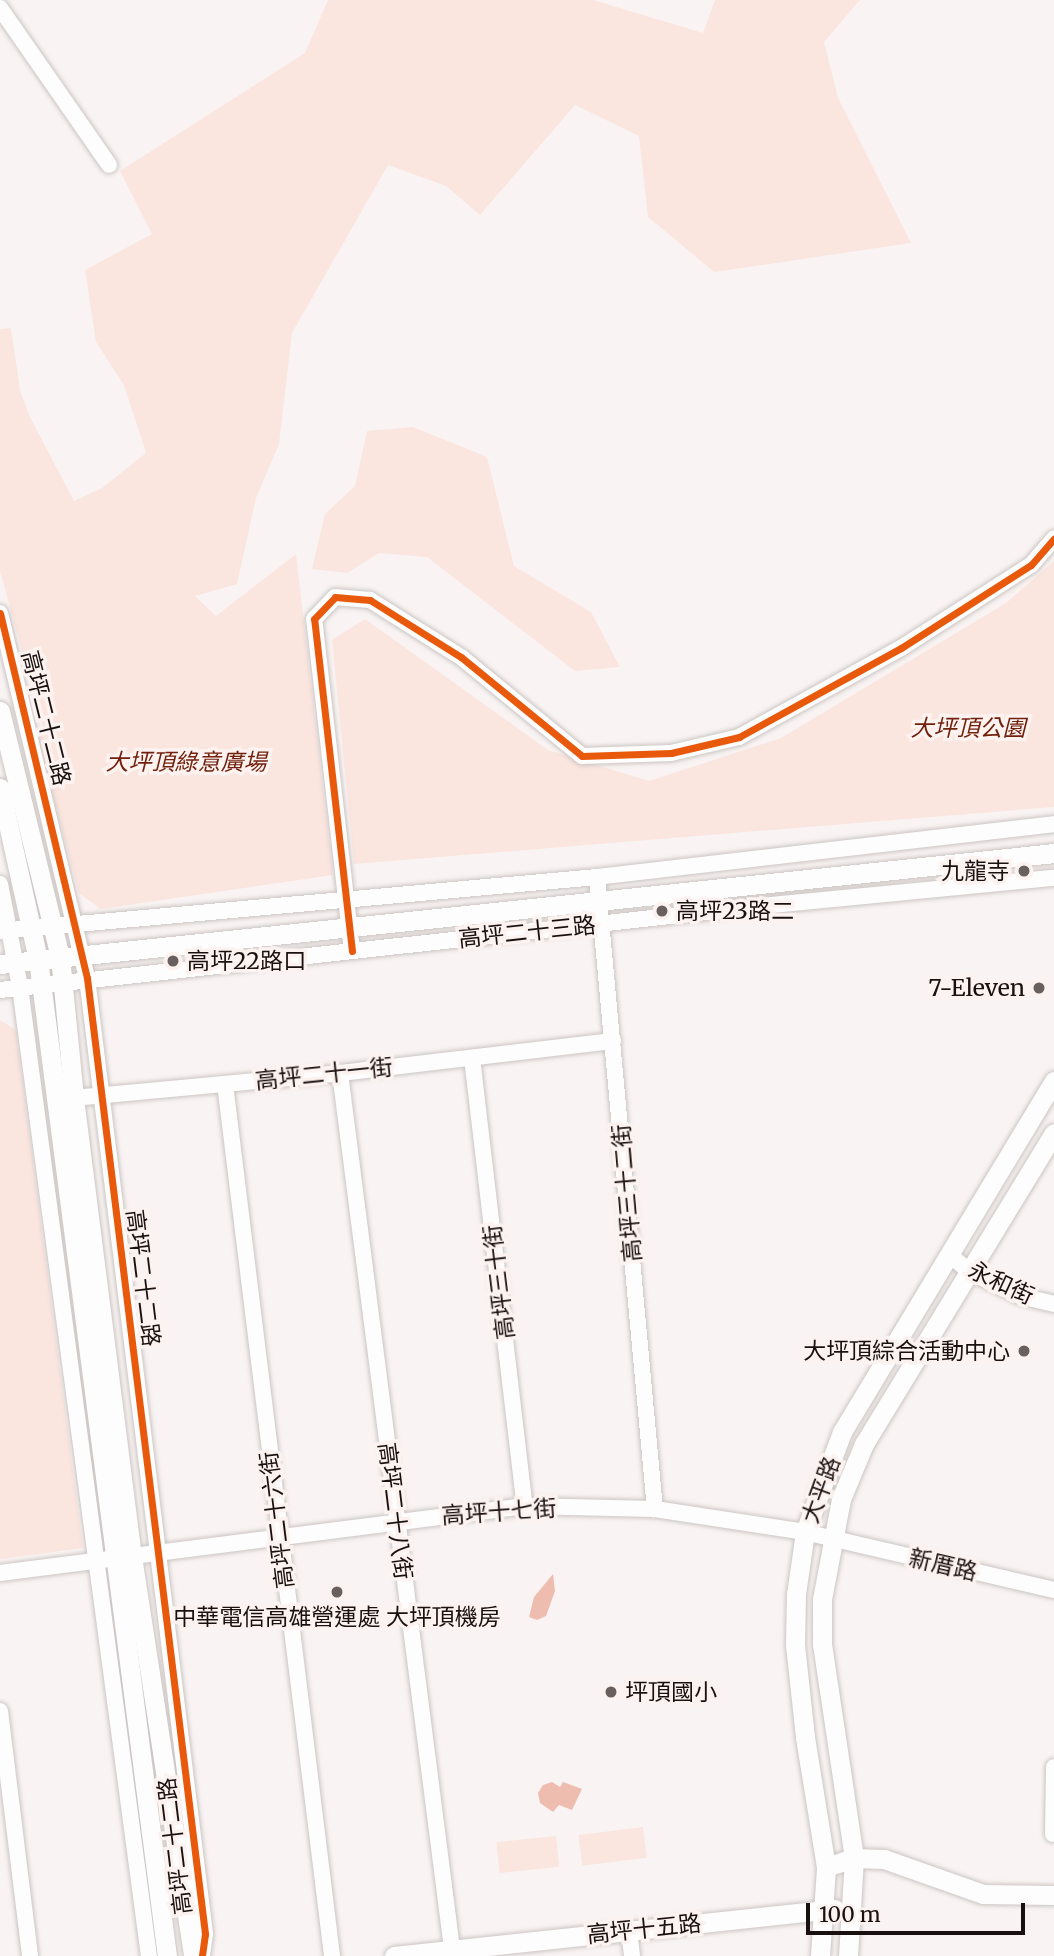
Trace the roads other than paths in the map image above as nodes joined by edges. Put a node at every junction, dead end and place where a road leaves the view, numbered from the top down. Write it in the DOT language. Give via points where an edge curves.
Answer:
graph roads {
  1 [pos="0,8"];
  2 [pos="109,165"];
  3 [pos="1054,539"];
  4 [pos="0,613"];
  5 [pos="0,711"];
  6 [pos="0,788"];
  7 [pos="1054,824"];
  8 [pos="1054,853"];
  9 [pos="597,877"];
  10 [pos="1052,879"];
  11 [pos="0,884"];
  12 [pos="347,898"];
  13 [pos="600,902"];
  14 [pos="601,923"];
  15 [pos="76,924"];
  16 [pos="54,925"];
  17 [pos="34,927"];
  18 [pos="349,928"];
  19 [pos="6,931"];
  20 [pos="352,951"];
  21 [pos="82,954"];
  22 [pos="60,957"];
  23 [pos="38,959"];
  24 [pos="8,963"];
  25 [pos="87,978"];
  26 [pos="64,981"];
  27 [pos="41,984"];
  28 [pos="20,987"];
  29 [pos="0,990"];
  30 [pos="613,1041"];
  31 [pos="472,1058"];
  32 [pos="340,1073"];
  33 [pos="1054,1081"];
  34 [pos="225,1084"];
  35 [pos="100,1095"];
  36 [pos="55,1100"];
  37 [pos="1054,1133"];
  38 [pos="951,1256"];
  39 [pos="970,1272"];
  40 [pos="1054,1304"];
  41 [pos="525,1506"];
  42 [pos="655,1509"];
  43 [pos="396,1521"];
  44 [pos="805,1532"];
  45 [pos="279,1536"];
  46 [pos="831,1539"];
  47 [pos="159,1552"];
  48 [pos="114,1558"];
  49 [pos="0,1573"];
  50 [pos="1054,1590"];
  51 [pos="0,1711"];
  52 [pos="1054,1767"];
  53 [pos="1053,1834"];
  54 [pos="854,1858"];
  55 [pos="826,1867"];
  56 [pos="1054,1895"];
  57 [pos="852,1907"];
  58 [pos="823,1912"];
  59 [pos="629,1931"];
  60 [pos="453,1952"];
  61 [pos="30,1956"];
  62 [pos="149,1956"];
  63 [pos="167,1956"];
  64 [pos="193,1956"];
  65 [pos="202,1956"];
  66 [pos="332,1956"];
  67 [pos="394,1956"];
  68 [pos="632,1956"];
  69 [pos="820,1956"];
  70 [pos="849,1956"];
  1 -- 2 [label="street"];
  3 -- 12 [label="street" via="1031,565 901,648 739,737 671,753 582,757 461,657 370,600 335,597 314,619"];
  4 -- 15 [label="street, 高坪二十二路"];
  5 -- 16 [label="street, 高坪二十二路"];
  6 -- 17 [label="street, 高坪二十二路"];
  7 -- 9 [label="street, 高坪二十三路"];
  8 -- 13 [label="street, 高坪二十三路"];
  9 -- 12 [label="street, 高坪二十三路"];
  9 -- 13 [label="street, 高坪三十二街"];
  10 -- 14 [label="street, 高坪二十三路"];
  11 -- 19 [label="street, 高坪二十二路"];
  12 -- 15 [label="street, 高坪二十三路"];
  12 -- 18 [label="street"];
  13 -- 14 [label="street, 高坪三十二街"];
  13 -- 18 [label="street, 高坪二十三路"];
  14 -- 20 [label="street, 高坪二十三路"];
  14 -- 30 [label="street, 高坪三十二街"];
  15 -- 16 [label="street, 高坪二十三路"];
  15 -- 21 [label="street, 高坪二十二路"];
  16 -- 17 [label="street, 高坪二十三路"];
  16 -- 22 [label="street, 高坪二十二路"];
  17 -- 19 [label="street, 高坪二十三路"];
  17 -- 23 [label="street, 高坪二十二路"];
  18 -- 20 [label="street"];
  18 -- 21 [label="street, 高坪二十三路"];
  19 -- 24 [label="street, 高坪二十二路"];
  20 -- 25 [label="street, 高坪二十三路"];
  21 -- 22 [label="street, 高坪二十三路"];
  21 -- 25 [label="street, 高坪二十二路"];
  22 -- 23 [label="street, 高坪二十三路"];
  22 -- 26 [label="street, 高坪二十二路"];
  23 -- 24 [label="street, 高坪二十三路"];
  23 -- 27 [label="street, 高坪二十二路"];
  24 -- 28 [label="street, 高坪二十二路"];
  25 -- 26 [label="street, 高坪二十三路"];
  25 -- 35 [label="street, 高坪二十二路"];
  26 -- 27 [label="street, 高坪二十三路"];
  26 -- 36 [label="street, 高坪二十二路"];
  27 -- 28 [label="street, 高坪二十三路"];
  27 -- 36 [label="street, 高坪二十二路"];
  28 -- 29 [label="street, 高坪二十三路"];
  28 -- 36 [label="street, 高坪二十二路"];
  30 -- 31 [label="street, 高坪二十一街"];
  30 -- 42 [label="street, 高坪三十二街"];
  31 -- 32 [label="street, 高坪二十一街"];
  31 -- 41 [label="street, 高坪三十街"];
  32 -- 34 [label="street, 高坪二十一街"];
  32 -- 43 [label="street, 高坪二十八街"];
  33 -- 38 [label="street, 大平路"];
  34 -- 35 [label="street, 高坪二十一街"];
  34 -- 45 [label="street, 高坪二十六街"];
  35 -- 36 [label="street, 高坪二十一街"];
  35 -- 47 [label="street, 高坪二十二路"];
  36 -- 48 [label="street, 高坪二十二路"];
  36 -- 48 [label="street, 高坪二十二路"];
  37 -- 39 [label="street, 大平路"];
  38 -- 39 [label="street, 永和街"];
  38 -- 44 [label="street, 大平路" via="842,1432"];
  39 -- 40 [label="street, 永和街" via="1020,1296"];
  39 -- 46 [label="street, 大平路" via="864,1444 841,1499"];
  41 -- 42 [label="street, 高坪十七街"];
  41 -- 43 [label="street, 高坪十七街"];
  42 -- 44 [label="street, 高坪十七街"];
  43 -- 45 [label="street, 高坪十七街"];
  43 -- 60 [label="street, 高坪二十八街"];
  44 -- 46 [label="street, 高坪十七街"];
  44 -- 55 [label="street, 大平路" via="795,1645"];
  45 -- 47 [label="street, 高坪十七街"];
  45 -- 66 [label="street, 高坪二十六街"];
  46 -- 50 [label="street, 新厝路"];
  46 -- 54 [label="street, 大平路" via="822,1599 822,1645"];
  47 -- 48 [label="street, 高坪十七街"];
  47 -- 65 [label="street, 高坪二十二路" via="205,1934"];
  48 -- 49 [label="street, 高坪十七街"];
  48 -- 62 [label="street, 高坪二十二路"];
  48 -- 63 [label="street, 高坪二十二路"];
  48 -- 64 [label="street, 高坪二十二路"];
  51 -- 61 [label="street"];
  52 -- 53 [label="street"];
  54 -- 55 [label="street"];
  54 -- 56 [label="street" via="884,1859 983,1895"];
  54 -- 57 [label="street, 大平路"];
  55 -- 58 [label="street, 大平路"];
  57 -- 58 [label="street, 高坪十五路"];
  57 -- 70 [label="street, 大平路"];
  58 -- 59 [label="street, 高坪十五路"];
  58 -- 69 [label="street, 大平路"];
  59 -- 60 [label="street, 高坪十五路"];
  59 -- 68 [label="street"];
  60 -- 67 [label="street, 高坪十五路"];
}
